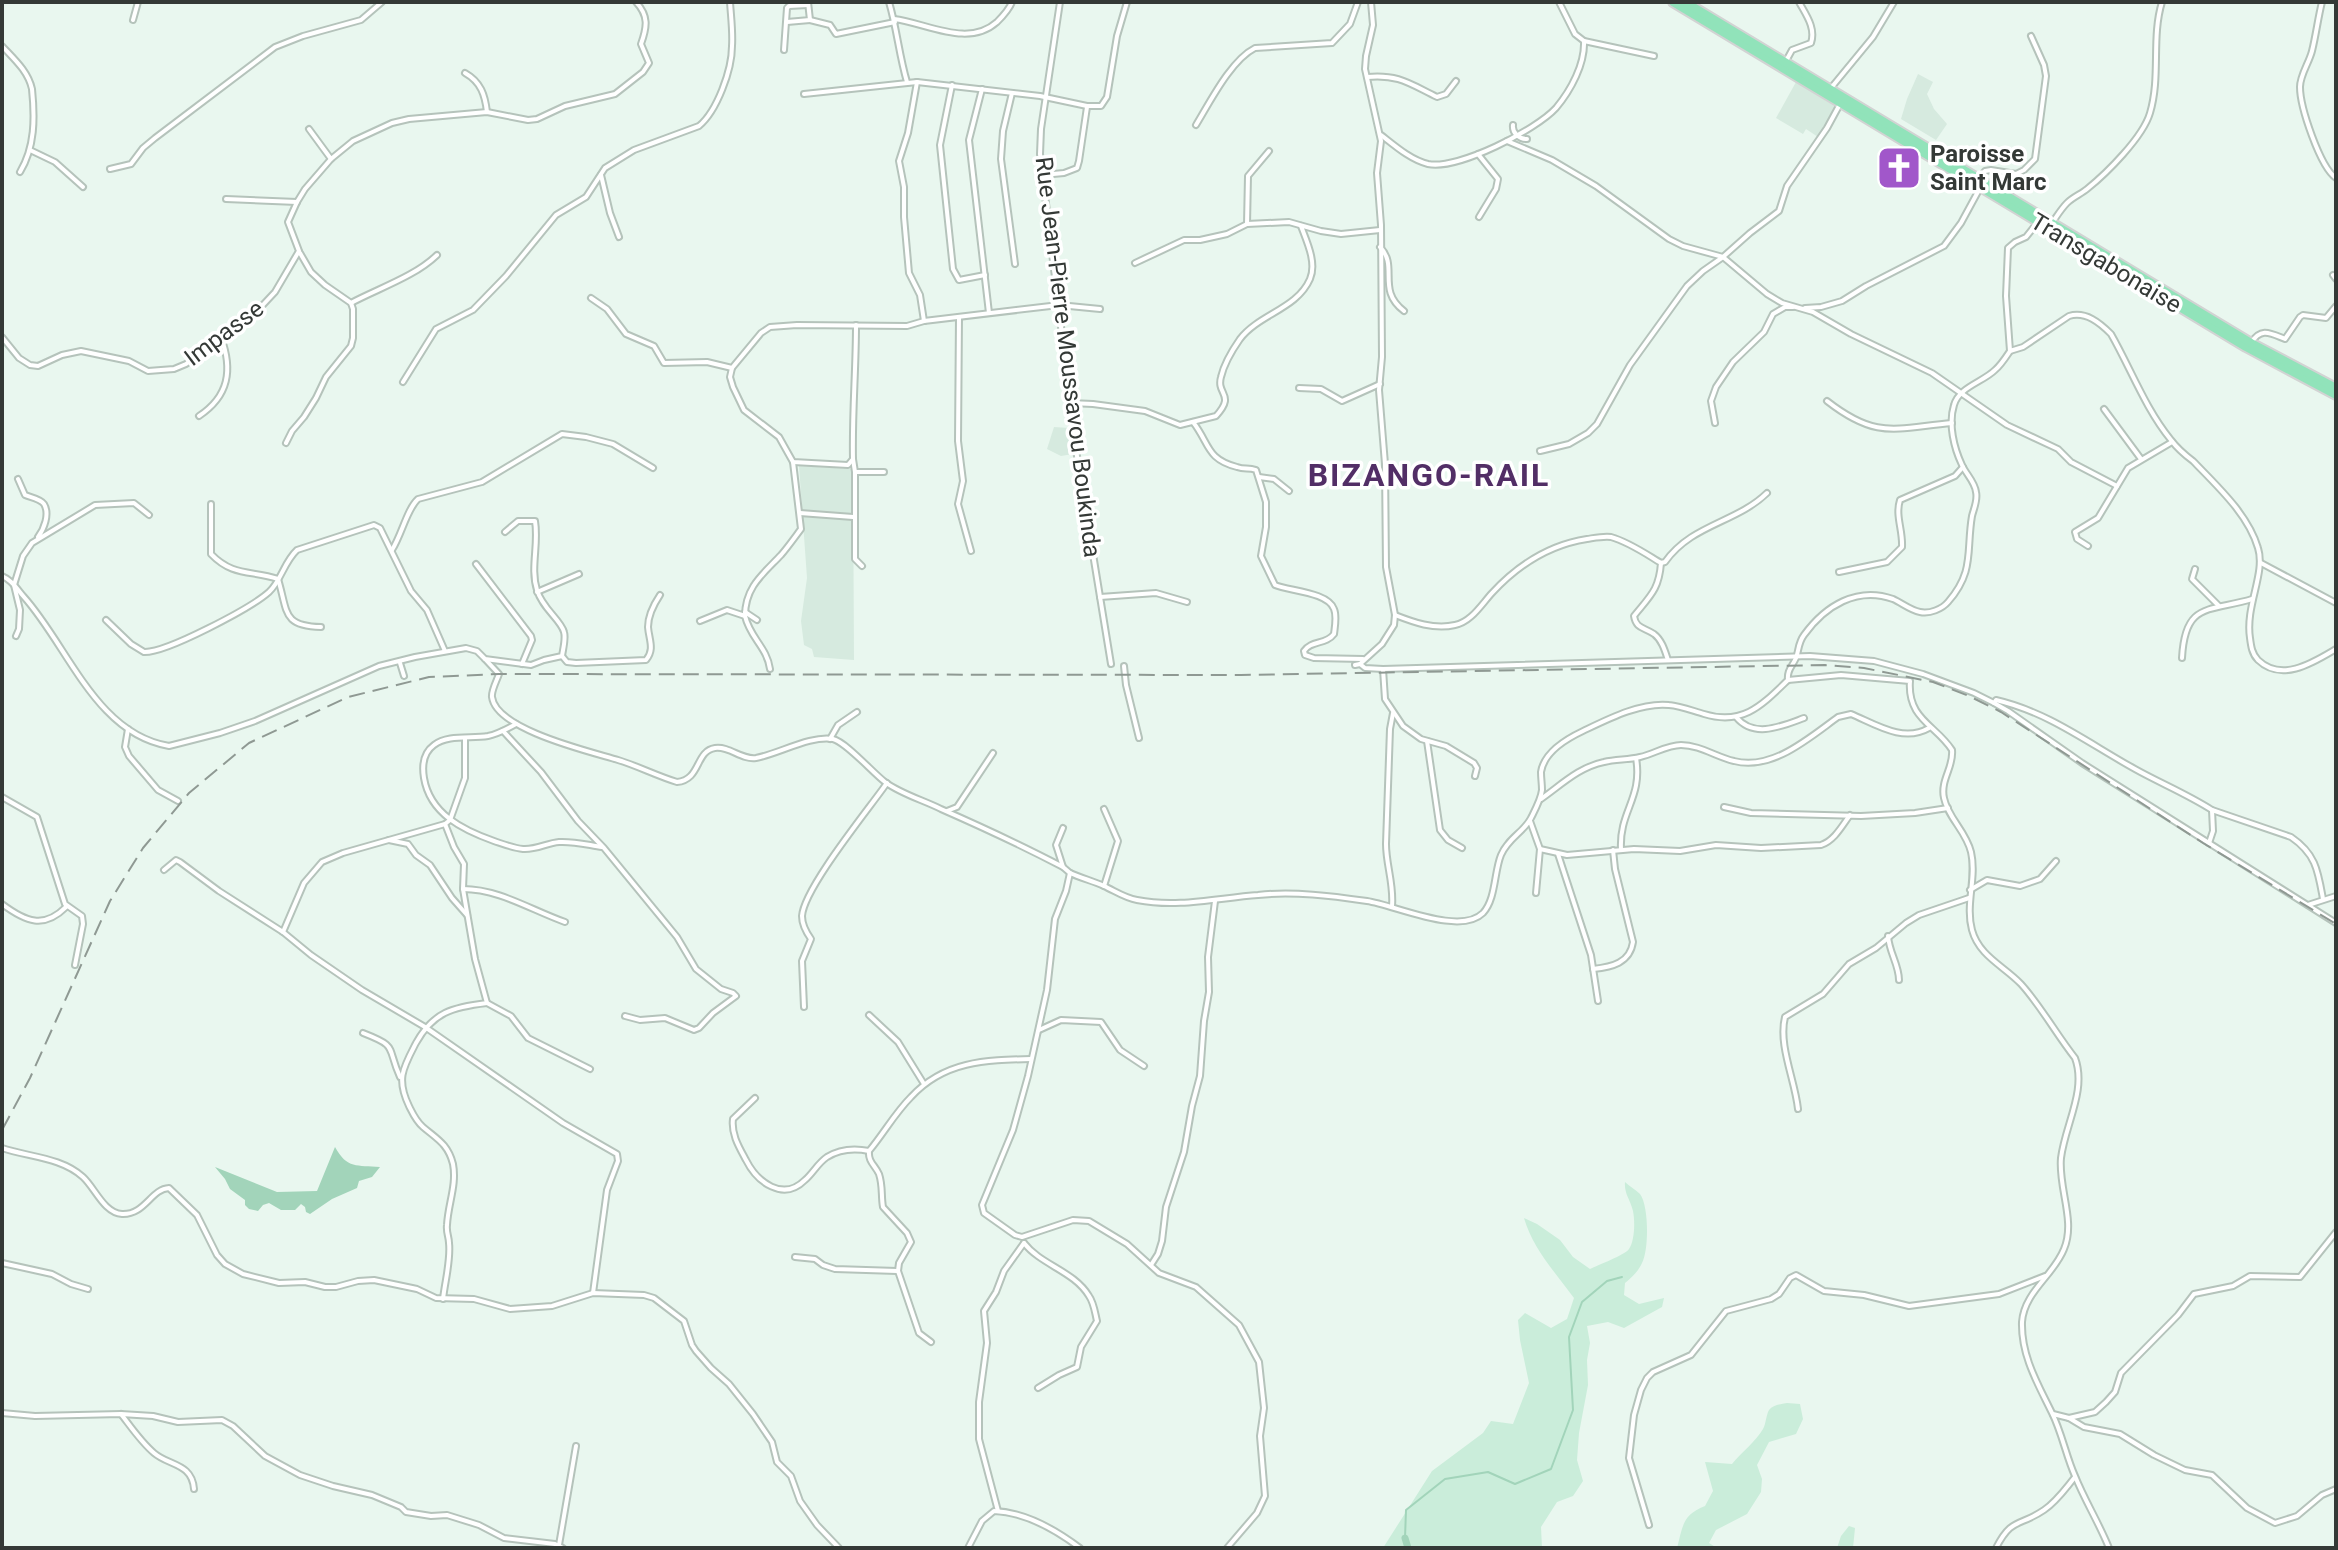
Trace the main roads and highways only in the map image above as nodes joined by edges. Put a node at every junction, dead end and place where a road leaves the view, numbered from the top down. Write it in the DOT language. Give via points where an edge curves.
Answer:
graph roads {
  1 [pos="1673,2"];
  2 [pos="1685,2"];
  3 [pos="1980,183"];
  4 [pos="2336,388"];
  5 [pos="2336,395"];
  1 -- 3 [label="highway, Transgabonaise"];
  2 -- 3 [label="highway, Transgabonaise"];
  3 -- 4 [label="highway, Transgabonaise"];
  3 -- 5 [label="highway, Transgabonaise" via="2259,355"];
}
